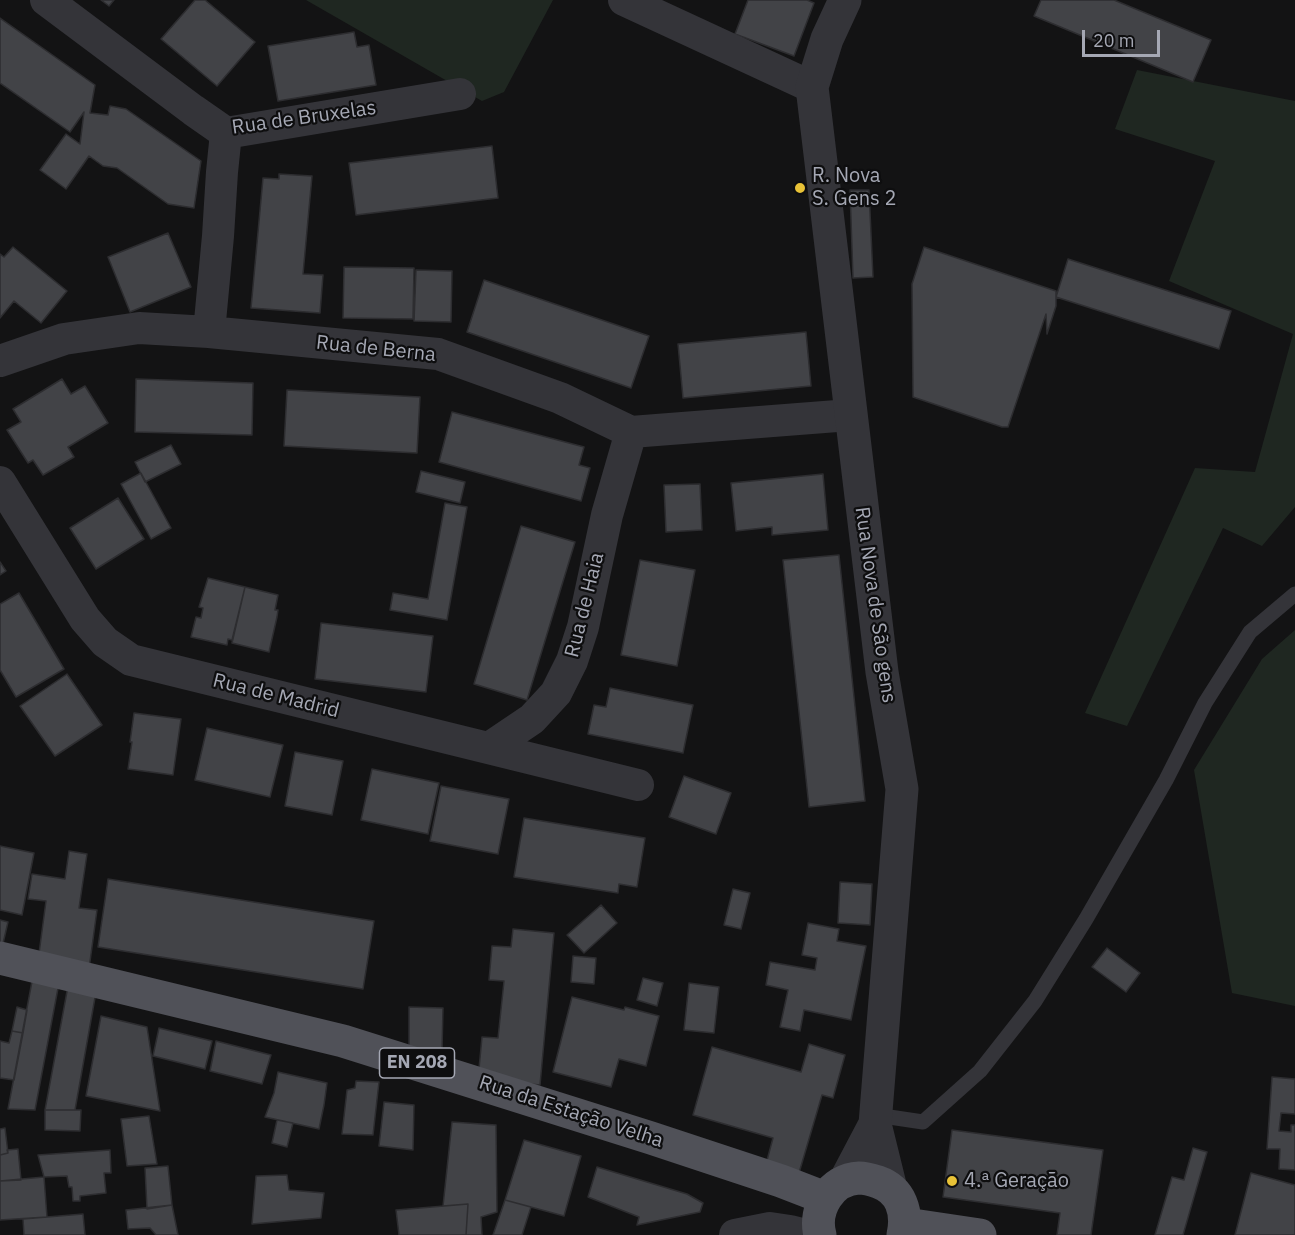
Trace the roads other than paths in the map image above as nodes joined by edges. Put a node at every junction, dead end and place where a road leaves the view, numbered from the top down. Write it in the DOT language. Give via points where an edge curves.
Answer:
graph roads {
  1 [pos="46,0"];
  2 [pos="624,0"];
  3 [pos="845,0"];
  4 [pos="812,87"];
  5 [pos="460,94"];
  6 [pos="226,133"];
  7 [pos="209,332"];
  8 [pos="0,361"];
  9 [pos="850,415"];
  10 [pos="631,432"];
  11 [pos="0,482"];
  12 [pos="1295,594"];
  13 [pos="489,748"];
  14 [pos="638,785"];
  15 [pos="0,958"];
  16 [pos="876,1119"];
  17 [pos="891,1189"];
  18 [pos="835,1190"];
  19 [pos="904,1229"];
  20 [pos="735,1235"];
  21 [pos="806,1235"];
  22 [pos="820,1235"];
  23 [pos="980,1235"];
  1 -- 6 [label="street, Rua de Bruxelas"];
  2 -- 4 [label="street"];
  3 -- 4 [label="street"];
  4 -- 9 [label="street, Rua Nova de São gens"];
  5 -- 6 [label="street, Rua de Bruxelas"];
  6 -- 7 [label="street"];
  7 -- 8 [label="street, Rua de Berna" via="140,328 64,339"];
  7 -- 10 [label="street, Rua de Berna" via="438,354 560,398"];
  9 -- 10 [label="street"];
  9 -- 16 [label="street, Rua Nova de São gens" via="882,672 902,789"];
  10 -- 13 [label="street, Rua de Haia" via="572,661 556,693 532,719"];
  11 -- 13 [label="street, Rua de Madrid" via="85,619 105,642 130,660"];
  12 -- 16 [label="lane" via="1250,632 1205,703 1086,919 1035,1001 980,1071 923,1122"];
  13 -- 14 [label="street, Rua de Madrid"];
  15 -- 18 [label="main road, Rua da Estação Velha / EN 208" via="343,1041 781,1181"];
  16 -- 17 [label="street, Rua Nova de São gens"];
  16 -- 18 [label="street, Rua Nova de São gens"];
  17 -- 18 [label="main road, EN 208" via="859,1178"];
  17 -- 19 [label="main road" via="905,1214"];
  18 -- 22 [label="main road" via="820,1209"];
  19 -- 23 [label="main road"];
  20 -- 21 [label="street" via="770,1228"];
}
